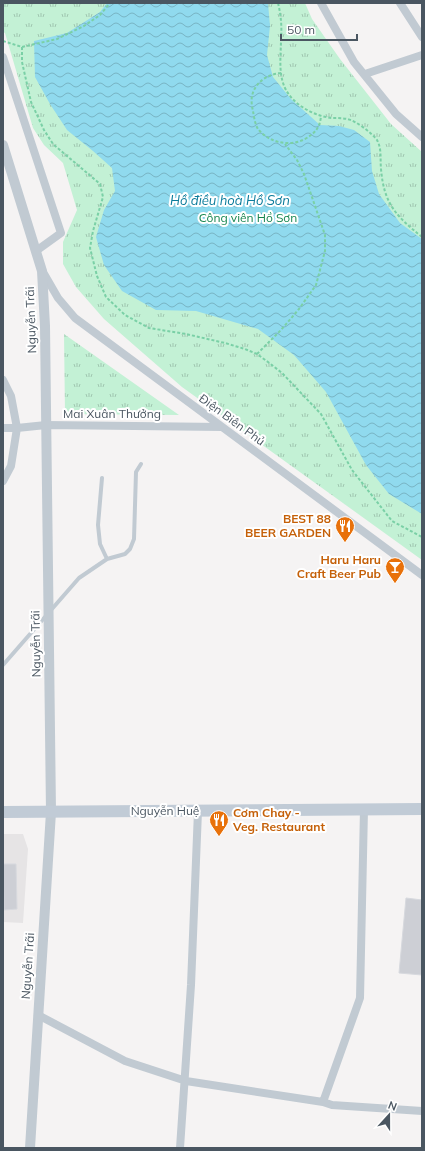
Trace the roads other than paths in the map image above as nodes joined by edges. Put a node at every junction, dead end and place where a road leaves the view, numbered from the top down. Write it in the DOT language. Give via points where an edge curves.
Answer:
graph roads {
  1 [pos="321,3"];
  2 [pos="400,3"];
  3 [pos="422,37"];
  4 [pos="422,55"];
  5 [pos="3,57"];
  6 [pos="365,74"];
  7 [pos="422,138"];
  8 [pos="3,145"];
  9 [pos="36,251"];
  10 [pos="42,271"];
  11 [pos="3,380"];
  12 [pos="46,425"];
  13 [pos="222,427"];
  14 [pos="3,428"];
  15 [pos="17,428"];
  16 [pos="141,464"];
  17 [pos="102,478"];
  18 [pos="3,481"];
  19 [pos="107,559"];
  20 [pos="422,575"];
  21 [pos="48,612"];
  22 [pos="3,665"];
  23 [pos="364,809"];
  24 [pos="422,809"];
  25 [pos="198,810"];
  26 [pos="3,812"];
  27 [pos="51,812"];
  28 [pos="38,1015"];
  29 [pos="186,1081"];
  30 [pos="323,1102"];
  31 [pos="422,1110"];
  32 [pos="30,1148"];
  33 [pos="180,1148"];
  1 -- 6 [label="street" via="354,62"];
  2 -- 3 [label="street"];
  4 -- 6 [label="street"];
  5 -- 9 [label="street" via="60,233"];
  6 -- 7 [label="street" via="396,114"];
  8 -- 9 [label="street, Nguyễn Trãi"];
  9 -- 10 [label="street, Nguyễn Trãi"];
  10 -- 12 [label="street, Nguyễn Trãi"];
  10 -- 13 [label="street, Điện Biên Phủ" via="58,298 75,318"];
  11 -- 15 [label="street" via="11,396"];
  12 -- 13 [label="street, Mai Xuân Thưởng"];
  12 -- 15 [label="street, Mai Xuân Thưởng"];
  12 -- 21 [label="street, Nguyễn Trãi"];
  13 -- 20 [label="street, Điện Biên Phủ"];
  14 -- 15 [label="street, Mai Xuân Thưởng"];
  15 -- 18 [label="street" via="11,466"];
  16 -- 19 [label="lane" via="136,472 134,539 125,554"];
  17 -- 19 [label="lane" via="98,525 100,544"];
  19 -- 21 [label="lane" via="79,578"];
  21 -- 22 [label="lane"];
  21 -- 27 [label="street, Nguyễn Trãi"];
  23 -- 24 [label="main road, Nguyễn Huệ"];
  23 -- 25 [label="main road, Nguyễn Huệ"];
  23 -- 30 [label="street" via="360,998"];
  25 -- 27 [label="main road, Nguyễn Huệ"];
  25 -- 29 [label="street"];
  26 -- 27 [label="main road, Nguyễn Huệ"];
  27 -- 28 [label="street, Nguyễn Trãi"];
  28 -- 29 [label="street" via="125,1061"];
  28 -- 32 [label="street, Nguyễn Trãi"];
  29 -- 30 [label="street"];
  29 -- 33 [label="street"];
  30 -- 31 [label="street" via="332,1105"];
}
